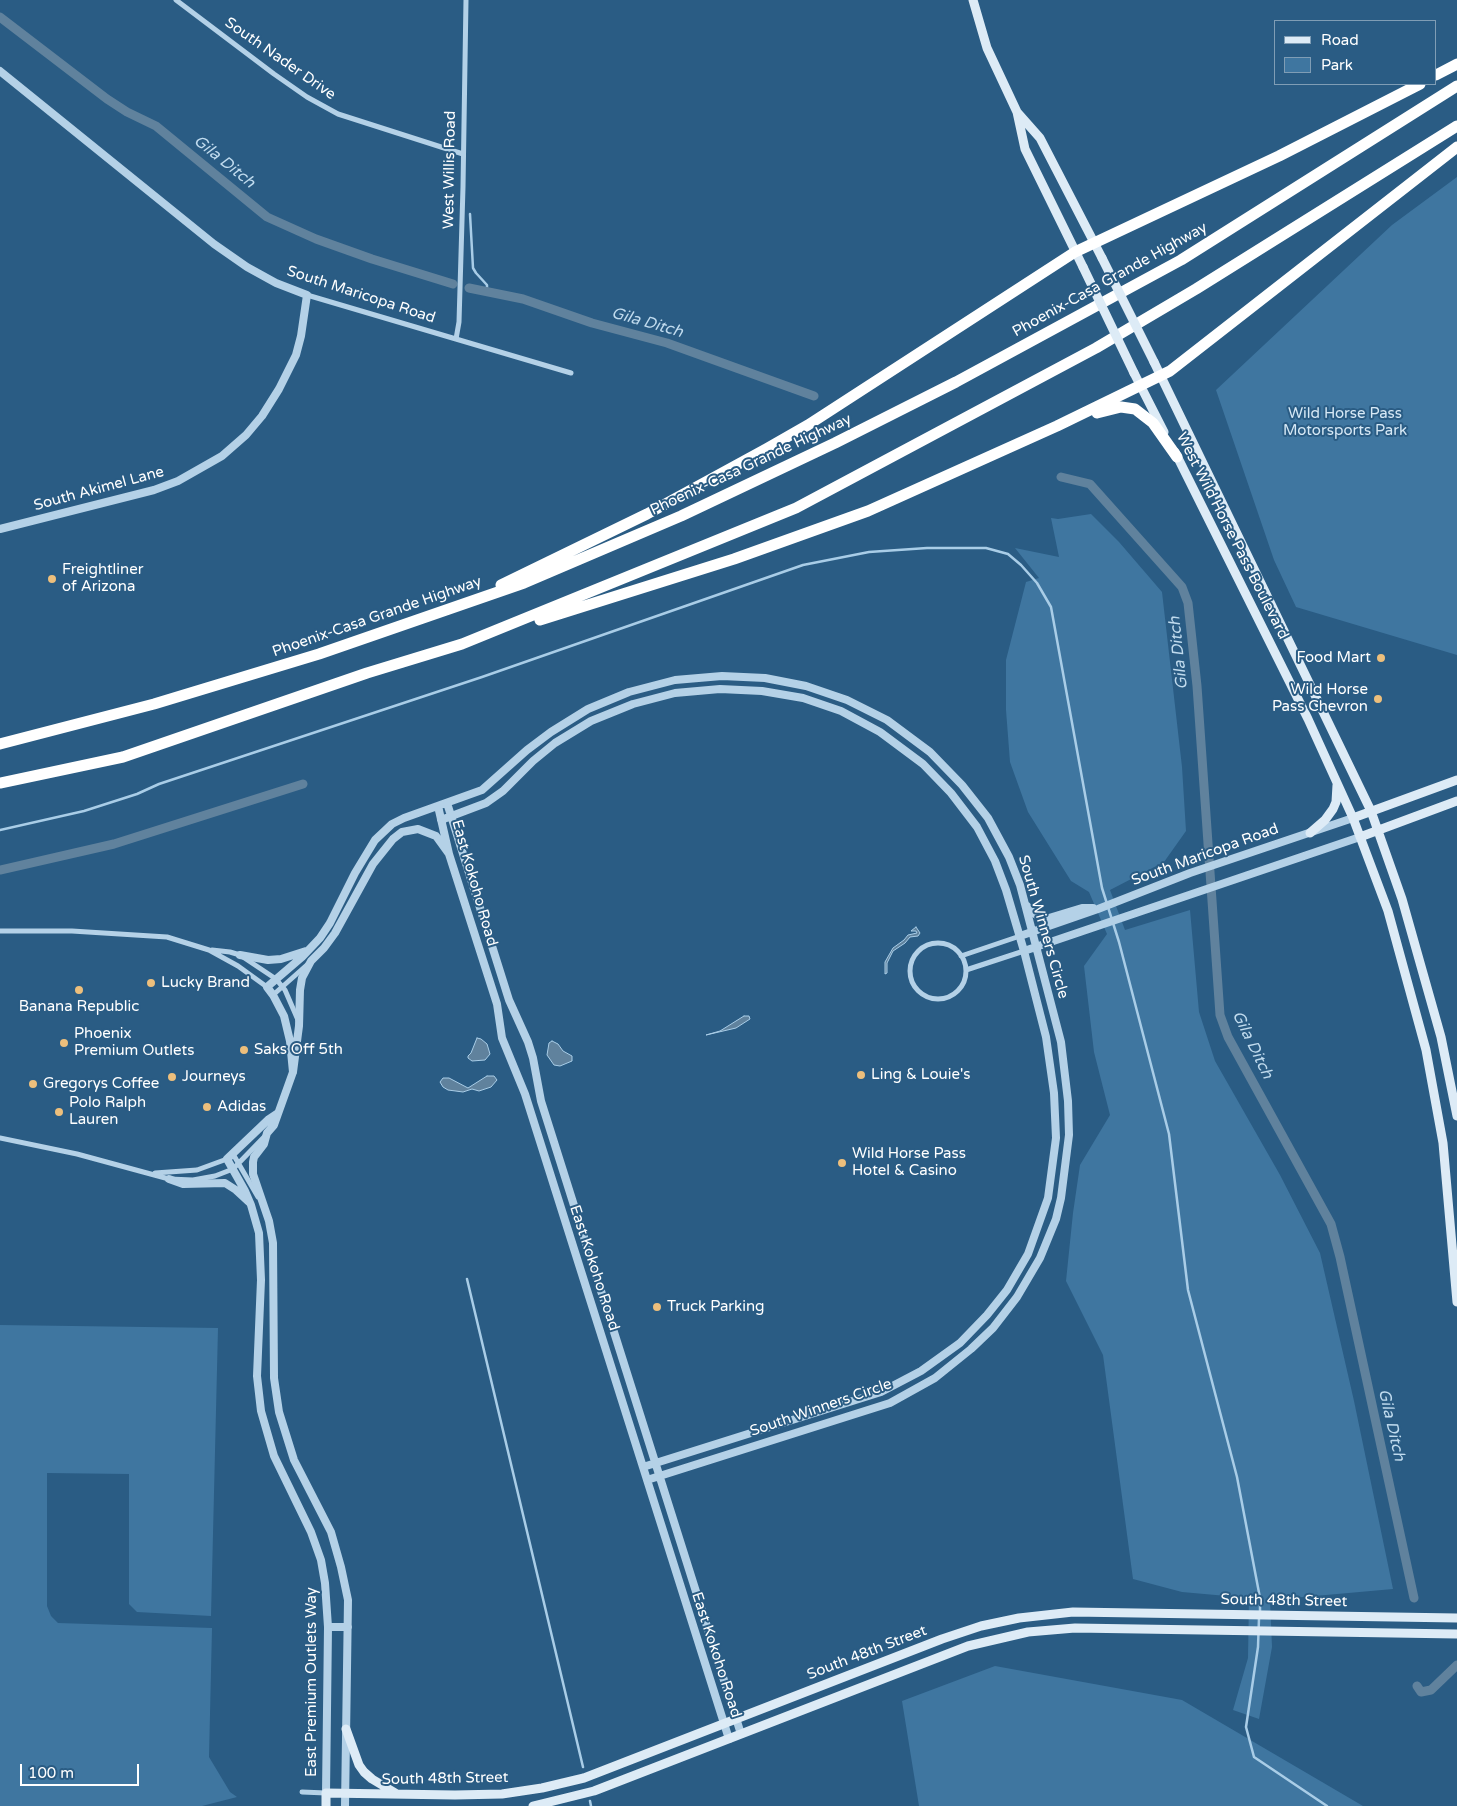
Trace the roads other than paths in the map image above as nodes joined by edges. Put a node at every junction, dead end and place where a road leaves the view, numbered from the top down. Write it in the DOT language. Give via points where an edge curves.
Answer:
graph roads {
  1 [pos="176,0"];
  2 [pos="466,0"];
  3 [pos="972,0"];
  4 [pos="1457,64"];
  5 [pos="0,71"];
  6 [pos="1437,74"];
  7 [pos="1418,85"];
  8 [pos="1457,86"];
  9 [pos="1017,112"];
  10 [pos="1457,126"];
  11 [pos="1457,147"];
  12 [pos="463,154"];
  13 [pos="1094,242"];
  14 [pos="1075,252"];
  15 [pos="307,295"];
  16 [pos="456,339"];
  17 [pos="571,373"];
  18 [pos="1160,375"];
  19 [pos="1140,386"];
  20 [pos="1057,426"];
  21 [pos="1177,457"];
  22 [pos="0,529"];
  23 [pos="468,602"];
  24 [pos="462,644"];
  25 [pos="654,686"];
  26 [pos="657,698"];
  27 [pos="909,737"];
  28 [pos="0,744"];
  29 [pos="901,748"];
  30 [pos="1457,780"];
  31 [pos="1337,782"];
  32 [pos="0,785"];
  33 [pos="1457,801"];
  34 [pos="447,803"];
  35 [pos="438,806"];
  36 [pos="1371,811"];
  37 [pos="451,817"];
  38 [pos="1353,818"];
  39 [pos="442,820"];
  40 [pos="1379,831"];
  41 [pos="1310,832"];
  42 [pos="1360,837"];
  43 [pos="449,854"];
  44 [pos="1025,903"];
  45 [pos="1098,909"];
  46 [pos="0,931"];
  47 [pos="1033,932"];
  48 [pos="1020,936"];
  49 [pos="320,938"];
  50 [pos="1037,947"];
  51 [pos="209,950"];
  52 [pos="1024,951"];
  53 [pos="240,955"];
  54 [pos="961,956"];
  55 [pos="311,962"];
  56 [pos="966,970"];
  57 [pos="276,979"];
  58 [pos="282,986"];
  59 [pos="267,988"];
  60 [pos="273,995"];
  61 [pos="511,1006"];
  62 [pos="498,1010"];
  63 [pos="299,1026"];
  64 [pos="293,1072"];
  65 [pos="1065,1072"];
  66 [pos="1052,1074"];
  67 [pos="1066,1086"];
  68 [pos="1054,1087"];
  69 [pos="278,1114"];
  70 [pos="1457,1116"];
  71 [pos="267,1133"];
  72 [pos="0,1138"];
  73 [pos="230,1156"];
  74 [pos="236,1166"];
  75 [pos="150,1173"];
  76 [pos="169,1179"];
  77 [pos="570,1192"];
  78 [pos="557,1196"];
  79 [pos="251,1205"];
  80 [pos="264,1206"];
  81 [pos="1457,1302"];
  82 [pos="294,1460"];
  83 [pos="656,1463"];
  84 [pos="279,1467"];
  85 [pos="643,1467"];
  86 [pos="660,1476"];
  87 [pos="647,1480"];
  88 [pos="1457,1618"];
  89 [pos="328,1627"];
  90 [pos="348,1627"];
  91 [pos="1457,1634"];
  92 [pos="737,1719"];
  93 [pos="724,1724"];
  94 [pos="346,1729"];
  95 [pos="741,1734"];
  96 [pos="729,1738"];
  97 [pos="302,1792"];
  98 [pos="326,1792"];
  99 [pos="345,1793"];
  100 [pos="397,1794"];
  101 [pos="326,1806"];
  102 [pos="344,1806"];
  103 [pos="533,1806"];
  1 -- 12 [label="street, South Nader Drive" via="274,74 338,114"];
  2 -- 12 [label="street, West Willis Road"];
  3 -- 9 [label="main road" via="987,48"];
  4 -- 6 [label="highway"];
  5 -- 15 [label="street, South Maricopa Road" via="214,244 276,283"];
  7 -- 13 [label="highway" via="1279,156"];
  8 -- 23 [label="highway, Phoenix-Casa Grande Highway" via="1181,260 956,382 681,516 524,583"];
  9 -- 13 [label="main road, West Wild Horse Pass Boulevard" via="1040,138"];
  9 -- 14 [label="main road, West Wild Horse Pass Boulevard" via="1025,149"];
  10 -- 24 [label="highway" via="1096,348 796,508"];
  11 -- 18 [label="highway" via="1170,371"];
  12 -- 16 [label="street, West Willis Road"];
  13 -- 14 [label="highway"];
  13 -- 18 [label="main road, West Wild Horse Pass Boulevard, bridge"];
  14 -- 19 [label="main road, West Wild Horse Pass Boulevard, bridge"];
  14 -- 23 [label="highway" via="808,425 646,514"];
  15 -- 16 [label="street, South Maricopa Road"];
  15 -- 22 [label="street, South Akimel Lane" via="296,355 279,389 246,435 222,456 178,481 154,490"];
  16 -- 17 [label="street, South Maricopa Road"];
  18 -- 19 [label="highway"];
  18 -- 36 [label="main road, West Wild Horse Pass Boulevard"];
  19 -- 20 [label="highway"];
  19 -- 21 [label="main road, West Wild Horse Pass Boulevard"];
  20 -- 21 [label="highway" via="1106,410 1128,407 1153,422"];
  20 -- 24 [label="highway" via="868,511 734,559"];
  21 -- 31 [label="main road, West Wild Horse Pass Boulevard"];
  23 -- 28 [label="highway, Phoenix-Casa Grande Highway" via="245,678"];
  24 -- 32 [label="highway" via="123,757"];
  25 -- 26 [label="street"];
  25 -- 27 [label="street, South Winners Circle" via="675,680 722,676 765,678 806,686 847,700 888,720"];
  25 -- 34 [label="street, South Winners Circle" via="629,692 588,709 527,750 482,790"];
  26 -- 29 [label="street, South Winners Circle" via="720,689 762,691 803,698 841,711 880,732"];
  26 -- 37 [label="street, South Winners Circle" via="591,721 555,743 486,803"];
  27 -- 29 [label="street"];
  27 -- 44 [label="street, South Winners Circle" via="930,752 988,818 1009,857"];
  29 -- 48 [label="street, South Winners Circle" via="923,764 951,793 977,827 995,861"];
  30 -- 36 [label="main road, South Maricopa Road"];
  31 -- 38 [label="main road, West Wild Horse Pass Boulevard"];
  31 -- 41 [label="main road" via="1333,809"];
  33 -- 40 [label="main road, South Maricopa Road"];
  34 -- 35 [label="street, South Winners Circle"];
  34 -- 37 [label="street, East Kokoho Road"];
  35 -- 39 [label="street, East Kokoho Road"];
  35 -- 49 [label="street, South Winners Circle" via="392,824 375,840"];
  36 -- 38 [label="main road, South Maricopa Road"];
  36 -- 40 [label="main road, West Wild Horse Pass Boulevard"];
  37 -- 39 [label="street, South Winners Circle"];
  37 -- 61 [label="street, East Kokoho Road"];
  38 -- 41 [label="street, South Maricopa Road"];
  38 -- 42 [label="main road, West Wild Horse Pass Boulevard"];
  39 -- 43 [label="street, East Kokoho Road"];
  40 -- 42 [label="main road, South Maricopa Road"];
  40 -- 70 [label="main road, West Wild Horse Pass Boulevard" via="1441,1037"];
  41 -- 45 [label="street, South Maricopa Road"];
  42 -- 50 [label="street, South Maricopa Road"];
  42 -- 81 [label="main road, West Wild Horse Pass Boulevard" via="1388,911 1426,1050 1443,1143"];
  43 -- 55 [label="street" via="436,836 428,831 418,829 398,835 374,864 335,934"];
  43 -- 62 [label="street, East Kokoho Road"];
  44 -- 45 [label="street" via="1044,918 1082,908"];
  44 -- 47 [label="street, South Winners Circle"];
  45 -- 47 [label="street, South Maricopa Road"];
  46 -- 51 [label="street" via="72,931 167,937"];
  47 -- 48 [label="street, South Maricopa Road"];
  47 -- 50 [label="street, South Winners Circle"];
  48 -- 52 [label="street, South Winners Circle"];
  48 -- 54 [label="street, South Maricopa Road"];
  49 -- 53 [label="street" via="306,950 281,959"];
  49 -- 57 [label="street, South Winners Circle"];
  50 -- 52 [label="street, South Maricopa Road"];
  50 -- 65 [label="street, South Winners Circle" via="1059,1032"];
  51 -- 53 [label="street"];
  51 -- 59 [label="street" via="238,966"];
  52 -- 56 [label="street, South Maricopa Road"];
  52 -- 66 [label="street, South Winners Circle"];
  53 -- 57 [label="street"];
  54 -- 56 [label="street"];
  54 -- 56 [label="street" via="947,944 937,943 919,950 910,966 913,985 928,998 943,999 961,986"];
  55 -- 58 [label="street"];
  55 -- 63 [label="street" via="302,978"];
  57 -- 58 [label="street"];
  57 -- 59 [label="street, South Winners Circle"];
  58 -- 60 [label="street"];
  58 -- 63 [label="street"];
  59 -- 60 [label="street"];
  60 -- 64 [label="street" via="284,1016"];
  61 -- 62 [label="street"];
  61 -- 77 [label="street, East Kokoho Road" via="530,1050 538,1090"];
  62 -- 78 [label="street, East Kokoho Road" via="502,1038 521,1081"];
  63 -- 64 [label="street"];
  64 -- 69 [label="street"];
  65 -- 66 [label="street"];
  65 -- 67 [label="street, South Winners Circle"];
  66 -- 68 [label="street, South Winners Circle"];
  67 -- 68 [label="street"];
  67 -- 86 [label="street, South Winners Circle" via="1069,1135 1056,1219 1040,1258 1017,1297 993,1328 935,1378 890,1402"];
  68 -- 83 [label="street, South Winners Circle" via="1056,1138 1048,1198 1039,1226 1028,1254 1007,1290 960,1343 921,1371 881,1392"];
  69 -- 71 [label="street"];
  69 -- 73 [label="street"];
  71 -- 74 [label="street"];
  71 -- 80 [label="street" via="252,1168"];
  72 -- 75 [label="street"];
  73 -- 74 [label="street, East Premium Outlets Way"];
  73 -- 75 [label="street" via="197,1170"];
  74 -- 76 [label="street" via="215,1176"];
  74 -- 79 [label="street, East Premium Outlets Way"];
  74 -- 80 [label="street, East Premium Outlets Way"];
  75 -- 76 [label="street"];
  76 -- 79 [label="street" via="183,1184 224,1183"];
  77 -- 78 [label="street"];
  77 -- 83 [label="street, East Kokoho Road"];
  78 -- 85 [label="street, East Kokoho Road"];
  79 -- 84 [label="street, East Premium Outlets Way" via="259,1233 261,1263 257,1360 259,1394 267,1434"];
  80 -- 82 [label="street, East Premium Outlets Way" via="274,1257 274,1378 279,1412"];
  82 -- 84 [label="street"];
  82 -- 90 [label="street, East Premium Outlets Way" via="334,1542 348,1600"];
  83 -- 85 [label="street, South Winners Circle"];
  83 -- 86 [label="street, East Kokoho Road"];
  84 -- 89 [label="street, East Premium Outlets Way" via="306,1518 321,1560"];
  85 -- 87 [label="street, East Kokoho Road"];
  86 -- 87 [label="street, South Winners Circle"];
  86 -- 92 [label="street, East Kokoho Road"];
  87 -- 93 [label="street, East Kokoho Road"];
  88 -- 92 [label="main road, South 48th Street" via="1073,1612 1019,1618 942,1639"];
  89 -- 90 [label="street"];
  89 -- 98 [label="street, East Premium Outlets Way"];
  90 -- 94 [label="street, East Premium Outlets Way"];
  91 -- 95 [label="main road, South 48th Street" via="1076,1628 1028,1632 968,1646"];
  92 -- 93 [label="main road, South 48th Street"];
  92 -- 95 [label="street, East Kokoho Road"];
  93 -- 96 [label="street, East Kokoho Road"];
  93 -- 100 [label="main road, South 48th Street" via="584,1778 542,1788 502,1794"];
  94 -- 99 [label="street, East Premium Outlets Way"];
  94 -- 100 [label="main road" via="364,1772"];
  95 -- 96 [label="main road, South 48th Street"];
  96 -- 103 [label="main road, South 48th Street" via="594,1791"];
  97 -- 98 [label="street, South 48th Street"];
  98 -- 99 [label="main road, South 48th Street"];
  98 -- 101 [label="main road"];
  99 -- 100 [label="main road, South 48th Street"];
  99 -- 102 [label="street, East Premium Outlets Way"];
}
